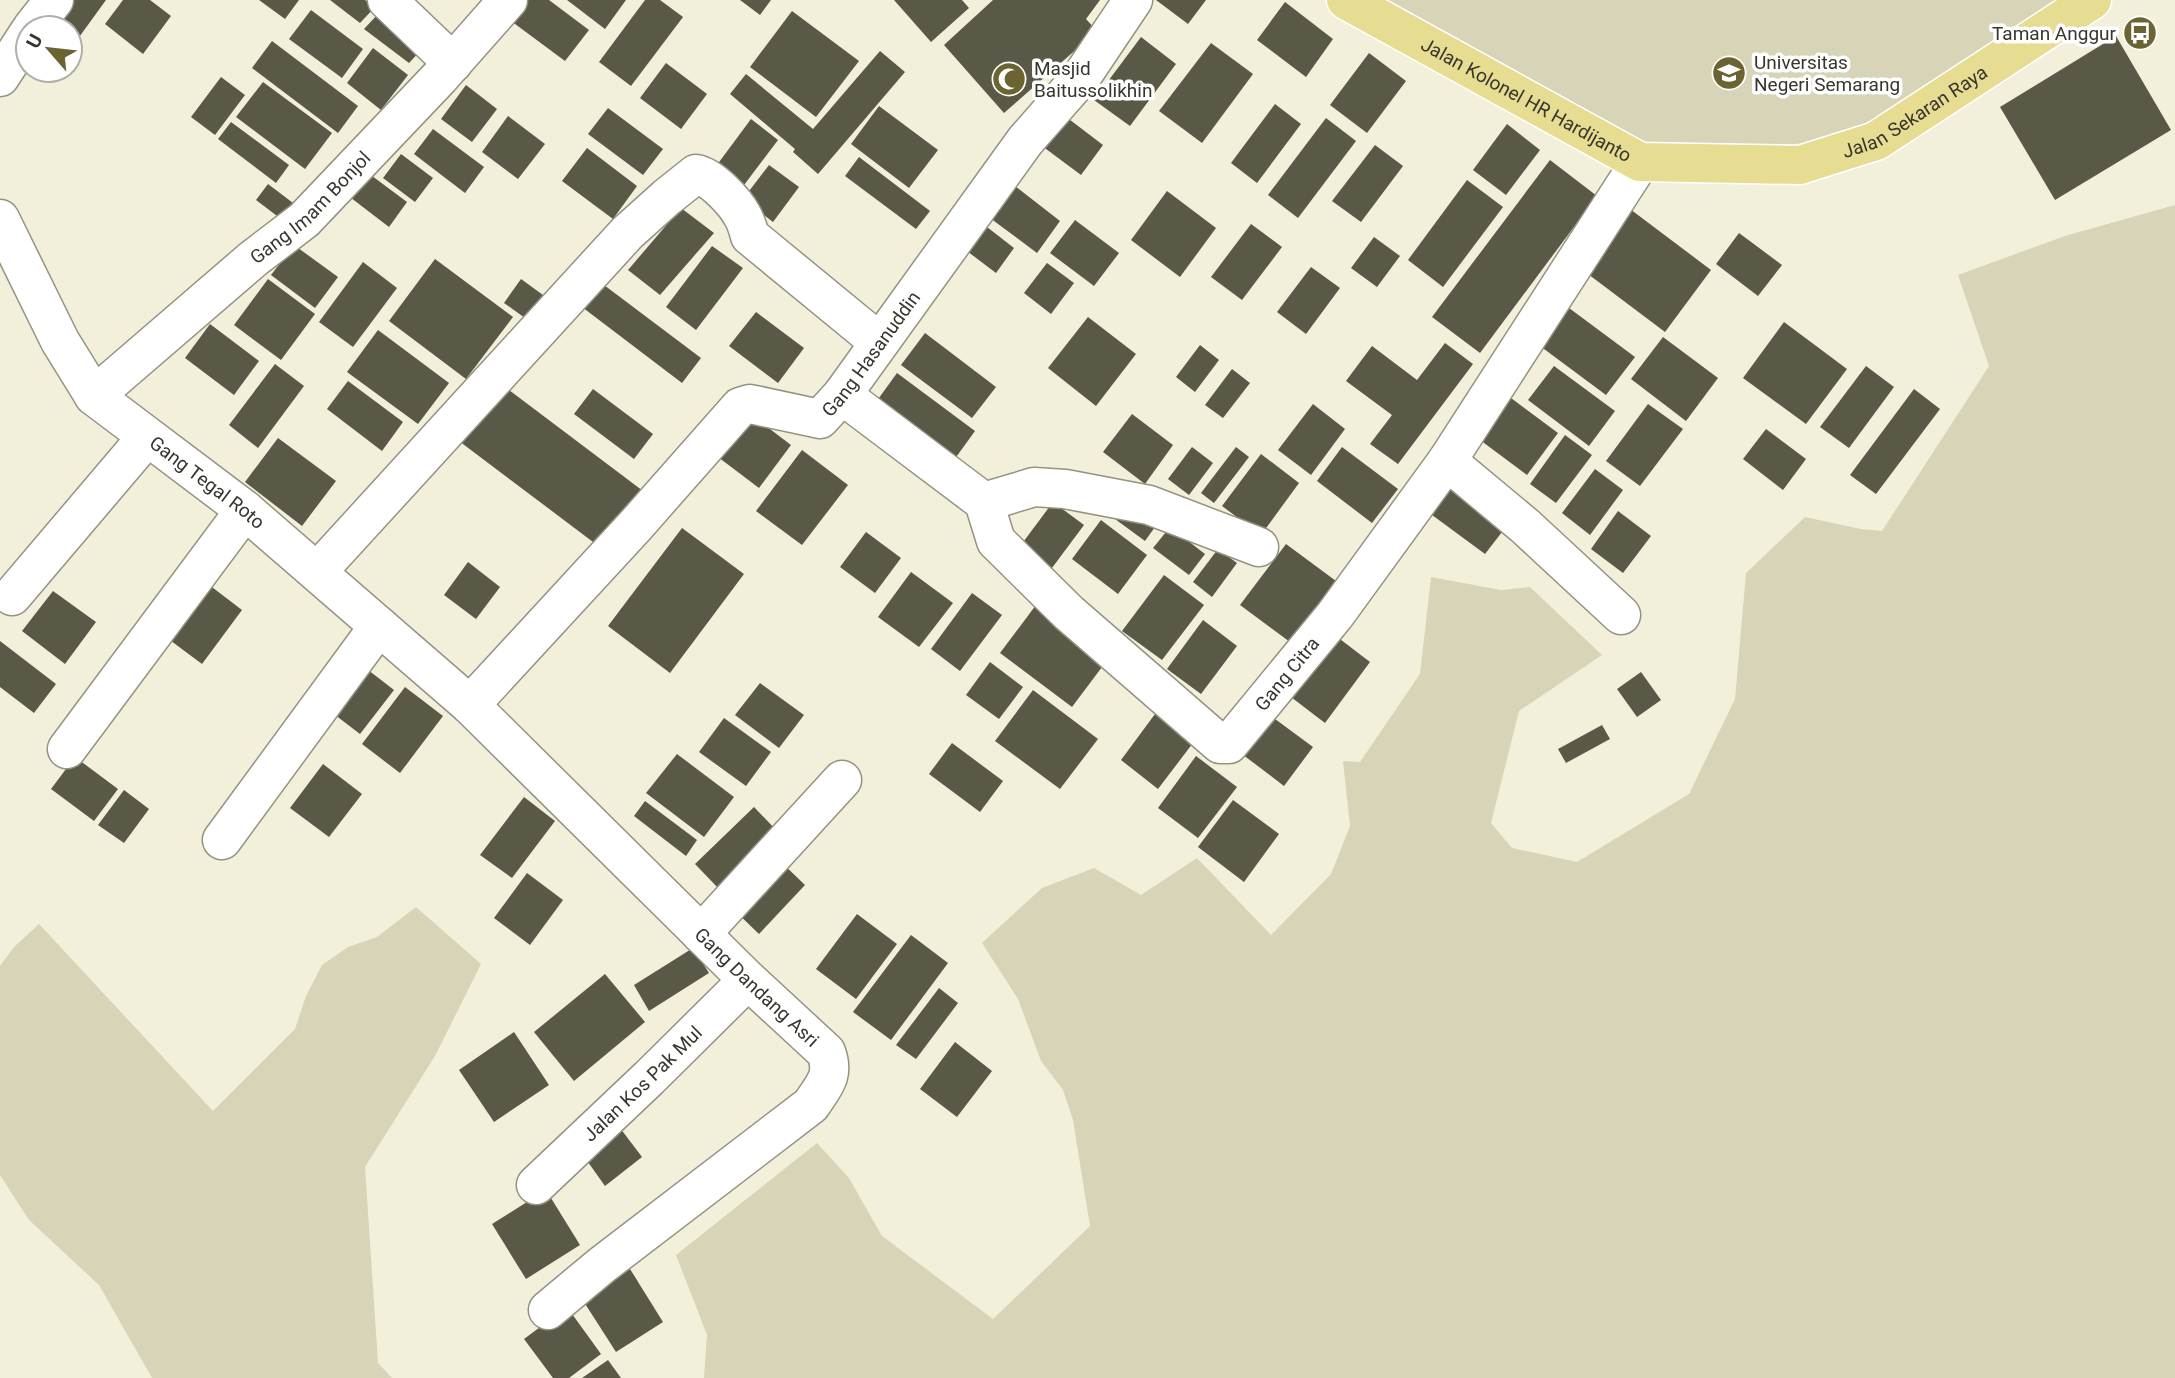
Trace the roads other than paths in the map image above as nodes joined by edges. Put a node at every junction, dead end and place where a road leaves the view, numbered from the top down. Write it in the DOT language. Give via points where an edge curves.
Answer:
graph roads {
  1 [pos="54,0"];
  2 [pos="387,0"];
  3 [pos="508,0"];
  4 [pos="1133,0"];
  5 [pos="1346,0"];
  6 [pos="2092,0"];
  7 [pos="43,14"];
  8 [pos="14,56"];
  9 [pos="453,63"];
  10 [pos="0,77"];
  11 [pos="1640,162"];
  12 [pos="1800,165"];
  13 [pos="0,219"];
  14 [pos="879,342"];
  15 [pos="842,395"];
  16 [pos="94,397"];
  17 [pos="147,437"];
  18 [pos="1447,461"];
  19 [pos="984,502"];
  20 [pos="245,510"];
  21 [pos="1259,547"];
  22 [pos="317,572"];
  23 [pos="12,596"];
  24 [pos="1621,615"];
  25 [pos="379,626"];
  26 [pos="470,705"];
  27 [pos="67,749"];
  28 [pos="842,780"];
  29 [pos="222,840"];
  30 [pos="701,934"];
  31 [pos="748,980"];
  32 [pos="536,1185"];
  33 [pos="548,1310"];
  1 -- 7 [label="street"];
  2 -- 9 [label="street"];
  3 -- 9 [label="street, Gang Imam Bonjol"];
  4 -- 14 [label="street, Gang Hasanuddin" via="1082,76 1025,141"];
  5 -- 11 [label="main road, Jalan Kolonel HR Hardijanto"];
  6 -- 12 [label="main road, Jalan Sekaran Raya" via="1877,141"];
  8 -- 10 [label="street"];
  9 -- 16 [label="street, Gang Imam Bonjol" via="304,220"];
  11 -- 12 [label="main road, Jalan Kolonel HR Hardijanto"];
  11 -- 18 [label="street, Gang Citra"];
  13 -- 16 [label="street, Gang Tegal Roto" via="60,341"];
  14 -- 15 [label="street, Gang Hasanuddin"];
  14 -- 22 [label="street" via="750,236 742,214 726,195 711,180 696,174 627,233"];
  15 -- 19 [label="street"];
  15 -- 26 [label="street, Gang Hasanuddin" via="820,419 750,404 740,407"];
  16 -- 17 [label="street, Gang Tegal Roto"];
  17 -- 20 [label="street, Gang Tegal Roto"];
  17 -- 23 [label="street"];
  18 -- 19 [label="street, Gang Citra" via="1335,615 1226,745 1069,613 996,541"];
  18 -- 24 [label="street"];
  19 -- 21 [label="street" via="1034,487 1065,488 1149,505"];
  20 -- 22 [label="street, Gang Tegal Roto"];
  20 -- 27 [label="street"];
  22 -- 25 [label="street, Gang Tegal Roto"];
  25 -- 26 [label="street, Gang Tegal Roto"];
  25 -- 29 [label="street"];
  26 -- 30 [label="street, Gang Dandang Asri"];
  28 -- 30 [label="street"];
  30 -- 31 [label="street, Gang Dandang Asri"];
  31 -- 32 [label="street, Jalan Kos Pak Mul"];
  31 -- 33 [label="street, Gang Dandang Asri" via="827,1052 832,1066 829,1079 811,1105"];
}
